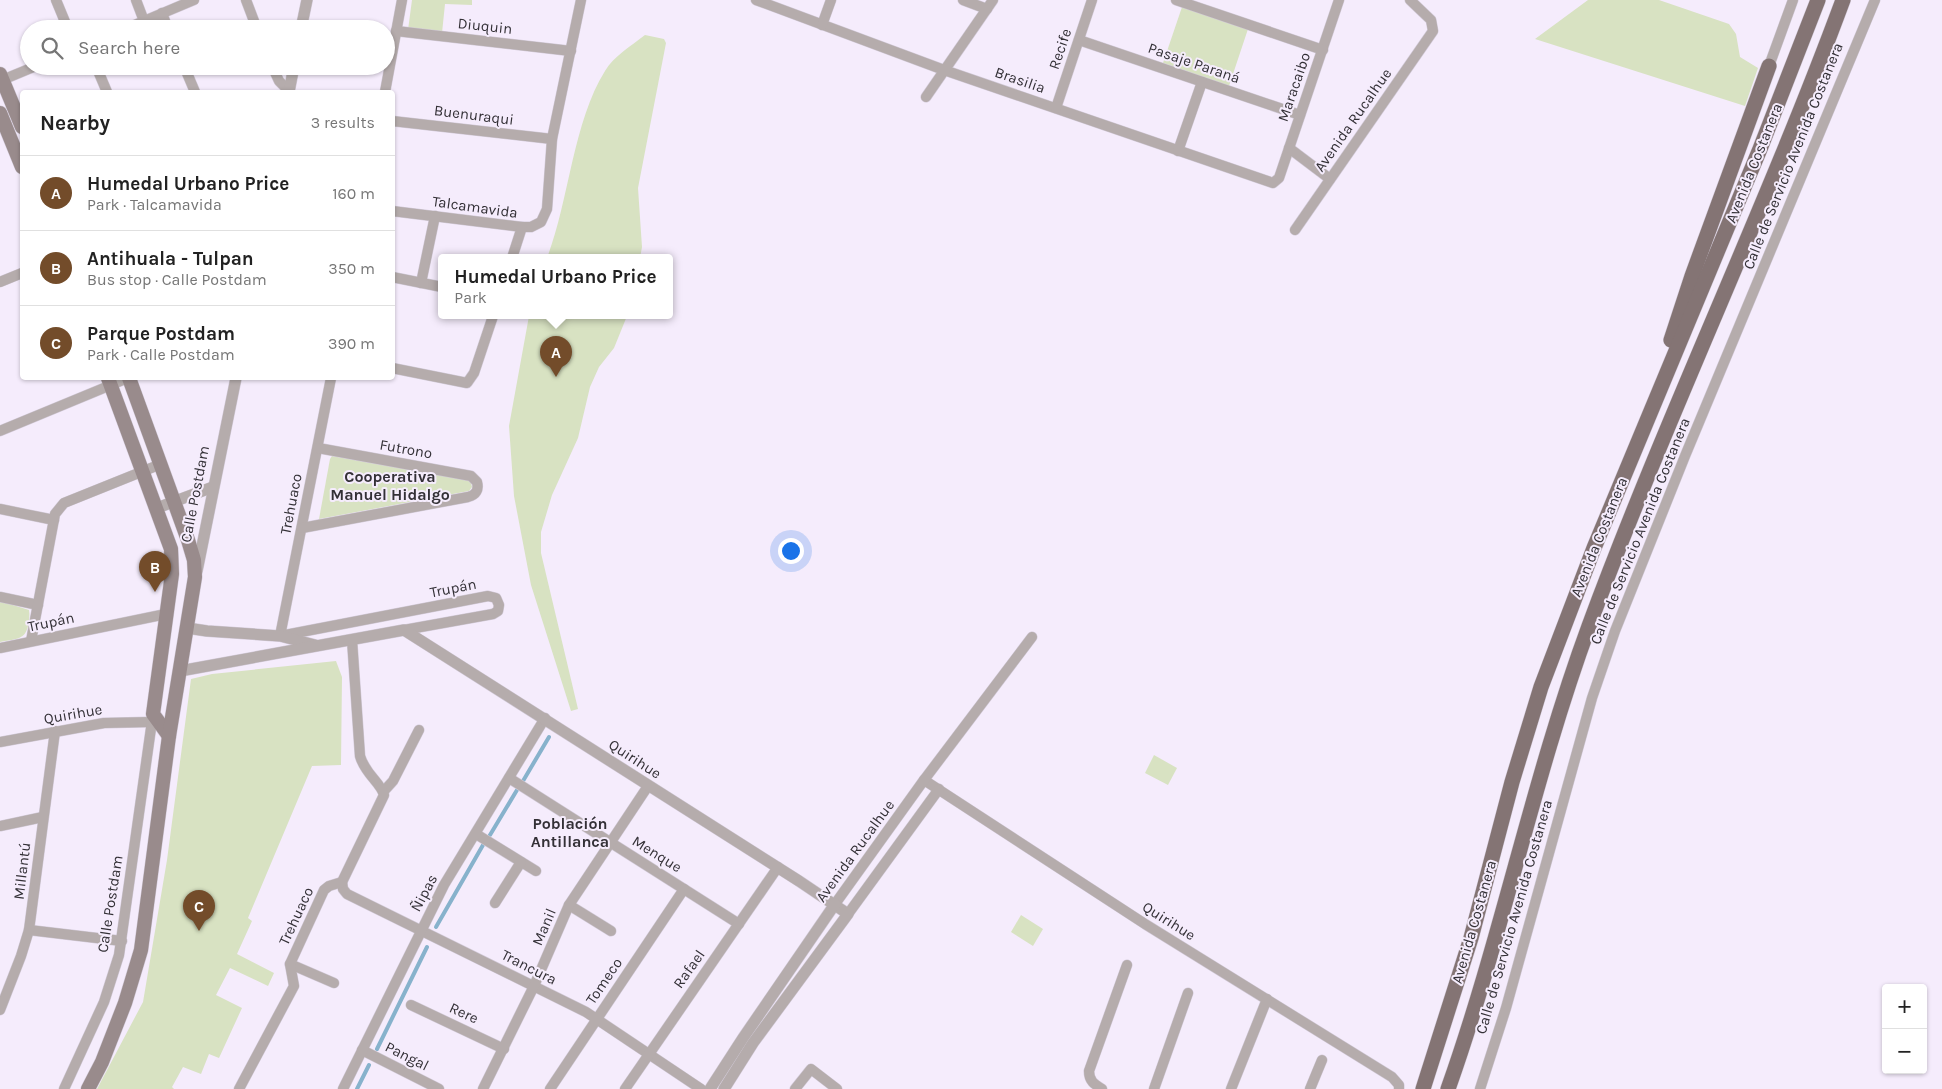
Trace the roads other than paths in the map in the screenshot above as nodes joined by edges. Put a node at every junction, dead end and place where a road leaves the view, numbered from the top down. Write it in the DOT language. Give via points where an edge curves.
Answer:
graph roads {
  1 [pos="56,0"];
  2 [pos="136,0"];
  3 [pos="194,0"];
  4 [pos="246,0"];
  5 [pos="307,0"];
  6 [pos="402,0"];
  7 [pos="580,0"];
  8 [pos="756,0"];
  9 [pos="831,0"];
  10 [pos="963,0"];
  11 [pos="1092,0"];
  12 [pos="1176,0"];
  13 [pos="1339,0"];
  14 [pos="1410,0"];
  15 [pos="1793,0"];
  16 [pos="1818,0"];
  17 [pos="1843,0"];
  18 [pos="1875,0"];
  19 [pos="990,4"];
  20 [pos="1203,4"];
  21 [pos="162,14"];
  22 [pos="64,20"];
  23 [pos="144,20"];
  24 [pos="147,20"];
  25 [pos="164,20"];
  26 [pos="254,20"];
  27 [pos="303,20"];
  28 [pos="822,25"];
  29 [pos="396,31"];
  30 [pos="395,37"];
  31 [pos="1079,40"];
  32 [pos="1323,50"];
  33 [pos="571,51"];
  34 [pos="1769,66"];
  35 [pos="944,70"];
  36 [pos="20,71"];
  37 [pos="100,75"];
  38 [pos="188,75"];
  39 [pos="276,75"];
  40 [pos="293,75"];
  41 [pos="388,75"];
  42 [pos="1,78"];
  43 [pos="1202,82"];
  44 [pos="106,90"];
  45 [pos="194,90"];
  46 [pos="288,90"];
  47 [pos="290,90"];
  48 [pos="385,90"];
  49 [pos="926,97"];
  50 [pos="1056,108"];
  51 [pos="0,113"];
  52 [pos="1300,115"];
  53 [pos="395,121"];
  54 [pos="20,122"];
  55 [pos="552,139"];
  56 [pos="1289,148"];
  57 [pos="1178,151"];
  58 [pos="20,162"];
  59 [pos="1330,180"];
  60 [pos="1276,182"];
  61 [pos="395,211"];
  62 [pos="435,216"];
  63 [pos="522,227"];
  64 [pos="1295,230"];
  65 [pos="513,254"];
  66 [pos="20,274"];
  67 [pos="395,278"];
  68 [pos="0,282"];
  69 [pos="421,283"];
  70 [pos="438,286"];
  71 [pos="492,319"];
  72 [pos="395,369"];
  73 [pos="129,380"];
  74 [pos="236,380"];
  75 [pos="331,380"];
  76 [pos="110,381"];
  77 [pos="1653,405"];
  78 [pos="0,431"];
  79 [pos="318,448"];
  80 [pos="161,464"];
  81 [pos="144,471"];
  82 [pos="213,487"];
  83 [pos="175,501"];
  84 [pos="157,508"];
  85 [pos="0,509"];
  86 [pos="54,520"];
  87 [pos="302,528"];
  88 [pos="195,577"];
  89 [pos="0,597"];
  90 [pos="38,605"];
  91 [pos="166,614"];
  92 [pos="187,628"];
  93 [pos="404,630"];
  94 [pos="280,636"];
  95 [pos="1032,637"];
  96 [pos="352,640"];
  97 [pos="162,641"];
  98 [pos="31,642"];
  99 [pos="319,646"];
  100 [pos="0,648"];
  101 [pos="180,671"];
  102 [pos="152,718"];
  103 [pos="545,718"];
  104 [pos="419,730"];
  105 [pos="55,731"];
  106 [pos="169,736"];
  107 [pos="0,742"];
  108 [pos="509,778"];
  109 [pos="924,780"];
  110 [pos="648,786"];
  111 [pos="939,790"];
  112 [pos="383,792"];
  113 [pos="43,818"];
  114 [pos="0,826"];
  115 [pos="476,834"];
  116 [pos="611,842"];
  117 [pos="521,862"];
  118 [pos="778,867"];
  119 [pos="536,871"];
  120 [pos="342,882"];
  121 [pos="684,889"];
  122 [pos="495,903"];
  123 [pos="835,904"];
  124 [pos="569,905"];
  125 [pos="848,914"];
  126 [pos="739,924"];
  127 [pos="29,930"];
  128 [pos="422,931"];
  129 [pos="611,931"];
  130 [pos="122,941"];
  131 [pos="290,964"];
  132 [pos="1127,965"];
  133 [pos="334,983"];
  134 [pos="534,986"];
  135 [pos="1188,993"];
  136 [pos="1267,999"];
  137 [pos="412,1005"];
  138 [pos="0,1010"];
  139 [pos="597,1019"];
  140 [pos="504,1049"];
  141 [pos="362,1050"];
  142 [pos="649,1053"];
  143 [pos="1322,1060"];
  144 [pos="1399,1087"];
  145 [pos="64,1089"];
  146 [pos="88,1089"];
  147 [pos="239,1089"];
  148 [pos="343,1089"];
  149 [pos="439,1089"];
  150 [pos="483,1089"];
  151 [pos="550,1089"];
  152 [pos="625,1089"];
  153 [pos="701,1089"];
  154 [pos="710,1089"];
  155 [pos="724,1089"];
  156 [pos="795,1089"];
  157 [pos="837,1089"];
  158 [pos="1102,1089"];
  159 [pos="1154,1089"];
  160 [pos="1231,1089"];
  161 [pos="1310,1089"];
  162 [pos="1423,1089"];
  163 [pos="1448,1089"];
  164 [pos="1480,1089"];
  1 -- 22 [label="street"];
  2 -- 23 [label="street"];
  3 -- 21 [label="street"];
  4 -- 26 [label="street"];
  5 -- 27 [label="street"];
  6 -- 29 [label="street"];
  7 -- 33 [label="street"];
  8 -- 28 [label="street, Brasilia"];
  9 -- 28 [label="street"];
  10 -- 19 [label="street"];
  11 -- 31 [label="street, Recife"];
  12 -- 20 [label="street"];
  13 -- 32 [label="street, Maracaibo"];
  14 -- 59 [label="street, Avenida Rucalhue" via="1431,20 1433,30"];
  15 -- 34 [label="street"];
  16 -- 77 [label="main road, Avenida Costanera" via="1760,149"];
  17 -- 163 [label="main road, Avenida Costanera" via="1588,627 1546,755 1492,951"];
  18 -- 164 [label="street, Calle de Servicio Avenida Costanera" via="1615,631 1589,707 1506,1008"];
  19 -- 35 [label="street"];
  20 -- 32 [label="street"];
  21 -- 24 [label="street"];
  21 -- 25 [label="street"];
  28 -- 35 [label="street, Brasilia"];
  29 -- 30 [label="street"];
  29 -- 33 [label="street, Diuquin"];
  31 -- 43 [label="street, Pasaje Paraná"];
  31 -- 50 [label="street, Recife"];
  32 -- 52 [label="street, Maracaibo"];
  33 -- 55 [label="street"];
  34 -- 77 [label="main road" via="1692,276"];
  35 -- 49 [label="street"];
  35 -- 50 [label="street, Brasilia"];
  36 -- 42 [label="street"];
  37 -- 44 [label="street"];
  38 -- 45 [label="street"];
  39 -- 46 [label="street"];
  40 -- 47 [label="street"];
  41 -- 48 [label="street"];
  42 -- 54 [label="main road"];
  43 -- 52 [label="street, Pasaje Paraná"];
  43 -- 57 [label="street"];
  50 -- 57 [label="street, Brasilia"];
  51 -- 58 [label="main road"];
  52 -- 56 [label="street, Maracaibo"];
  53 -- 55 [label="street, Buenuraqui"];
  55 -- 63 [label="street" via="545,215 537,225"];
  56 -- 59 [label="street"];
  56 -- 60 [label="street, Maracaibo"];
  57 -- 60 [label="street, Brasilia" via="1270,183"];
  59 -- 64 [label="street, Avenida Rucalhue"];
  61 -- 62 [label="street, Talcamavida"];
  62 -- 63 [label="street, Talcamavida"];
  62 -- 69 [label="street"];
  63 -- 65 [label="street, Talcamavida"];
  66 -- 68 [label="street"];
  67 -- 69 [label="street"];
  69 -- 70 [label="street"];
  71 -- 72 [label="street" via="468,383"];
  73 -- 80 [label="main road"];
  74 -- 82 [label="street, Calle Postdam"];
  75 -- 79 [label="street, Trehuaco"];
  76 -- 78 [label="street"];
  76 -- 81 [label="main road, Calle Postdam"];
  77 -- 162 [label="main road, Avenida Costanera" via="1541,687 1471,938"];
  79 -- 87 [label="street, Trehuaco"];
  79 -- 87 [label="street, Futrono" via="471,476 478,482 478,489 468,497"];
  80 -- 81 [label="street"];
  80 -- 83 [label="main road"];
  81 -- 84 [label="main road, Calle Postdam"];
  81 -- 86 [label="street" via="64,503"];
  82 -- 83 [label="street"];
  82 -- 88 [label="street, Calle Postdam"];
  83 -- 84 [label="street"];
  83 -- 88 [label="main road" via="192,553"];
  84 -- 91 [label="main road, Calle Postdam" via="172,556"];
  85 -- 86 [label="street"];
  86 -- 90 [label="street"];
  87 -- 94 [label="street, Trehuaco"];
  88 -- 92 [label="main road, Calle Postdam"];
  89 -- 90 [label="street"];
  90 -- 98 [label="street"];
  91 -- 97 [label="main road, Calle Postdam"];
  91 -- 98 [label="street, Trupán"];
  92 -- 94 [label="street, Trupán"];
  92 -- 101 [label="main road, Calle Postdam"];
  93 -- 94 [label="street, Trupán" via="492,614 498,611 498,601 488,596"];
  93 -- 96 [label="street, Trupán"];
  93 -- 103 [label="street, Quirihue"];
  94 -- 99 [label="street, Trupán"];
  95 -- 109 [label="street, Avenida Rucalhue"];
  96 -- 99 [label="street, Trupán"];
  96 -- 112 [label="street" via="360,756 363,767"];
  97 -- 101 [label="main road"];
  97 -- 102 [label="main road, Calle Postdam"];
  98 -- 100 [label="street, Trupán"];
  99 -- 101 [label="street, Trupán"];
  101 -- 106 [label="main road, Calle Postdam"];
  102 -- 105 [label="street, Quirihue"];
  102 -- 106 [label="main road"];
  102 -- 130 [label="street, Calle Postdam"];
  103 -- 108 [label="street, Ñipas"];
  103 -- 110 [label="street, Quirihue"];
  104 -- 112 [label="street" via="391,785"];
  105 -- 107 [label="street, Quirihue"];
  105 -- 113 [label="street, Millantú"];
  106 -- 146 [label="main road, Calle Postdam" via="139,959 106,1052"];
  108 -- 115 [label="street, Ñipas"];
  108 -- 116 [label="street, Menque"];
  109 -- 111 [label="street, Quirihue"];
  109 -- 123 [label="street, Avenida Rucalhue"];
  110 -- 116 [label="street, Manil"];
  110 -- 118 [label="street, Quirihue"];
  111 -- 125 [label="street"];
  111 -- 136 [label="street, Quirihue"];
  112 -- 120 [label="street"];
  113 -- 114 [label="street"];
  113 -- 127 [label="street, Millantú"];
  115 -- 117 [label="street"];
  115 -- 128 [label="street, Ñipas" via="444,885"];
  116 -- 121 [label="street, Menque"];
  116 -- 124 [label="street, Manil"];
  117 -- 119 [label="street"];
  117 -- 122 [label="street"];
  118 -- 123 [label="street, Quirihue"];
  118 -- 126 [label="street, Rafael"];
  120 -- 128 [label="street, Trancura" via="347,894"];
  120 -- 131 [label="street, Trehuaco" via="324,890"];
  121 -- 126 [label="street, Menque"];
  121 -- 139 [label="street, Tomeco"];
  123 -- 125 [label="street, Quirihue"];
  123 -- 154 [label="street, Avenida Rucalhue"];
  124 -- 129 [label="street"];
  124 -- 134 [label="street, Manil"];
  125 -- 155 [label="street" via="753,1043"];
  126 -- 142 [label="street, Rafael"];
  127 -- 130 [label="street"];
  127 -- 138 [label="street, Millantú"];
  128 -- 134 [label="street, Trancura"];
  128 -- 141 [label="street, Ñipas"];
  130 -- 145 [label="street, Calle Postdam" via="111,986"];
  131 -- 133 [label="street"];
  131 -- 147 [label="street, Trehuaco" via="294,986"];
  132 -- 158 [label="street" via="1089,1071 1092,1083"];
  134 -- 139 [label="street, Trancura"];
  134 -- 140 [label="street, Manil"];
  135 -- 159 [label="street"];
  136 -- 144 [label="street, Quirihue" via="1392,1077"];
  136 -- 160 [label="street"];
  137 -- 140 [label="street, Rere"];
  139 -- 142 [label="street, Trancura"];
  139 -- 151 [label="street, Tomeco"];
  140 -- 150 [label="street, Manil"];
  141 -- 148 [label="street, Ñipas"];
  141 -- 149 [label="street, Pangal"];
  142 -- 152 [label="street, Rafael"];
  142 -- 153 [label="street, Trancura"];
  143 -- 161 [label="street"];
  156 -- 157 [label="street" via="811,1069"];
}
